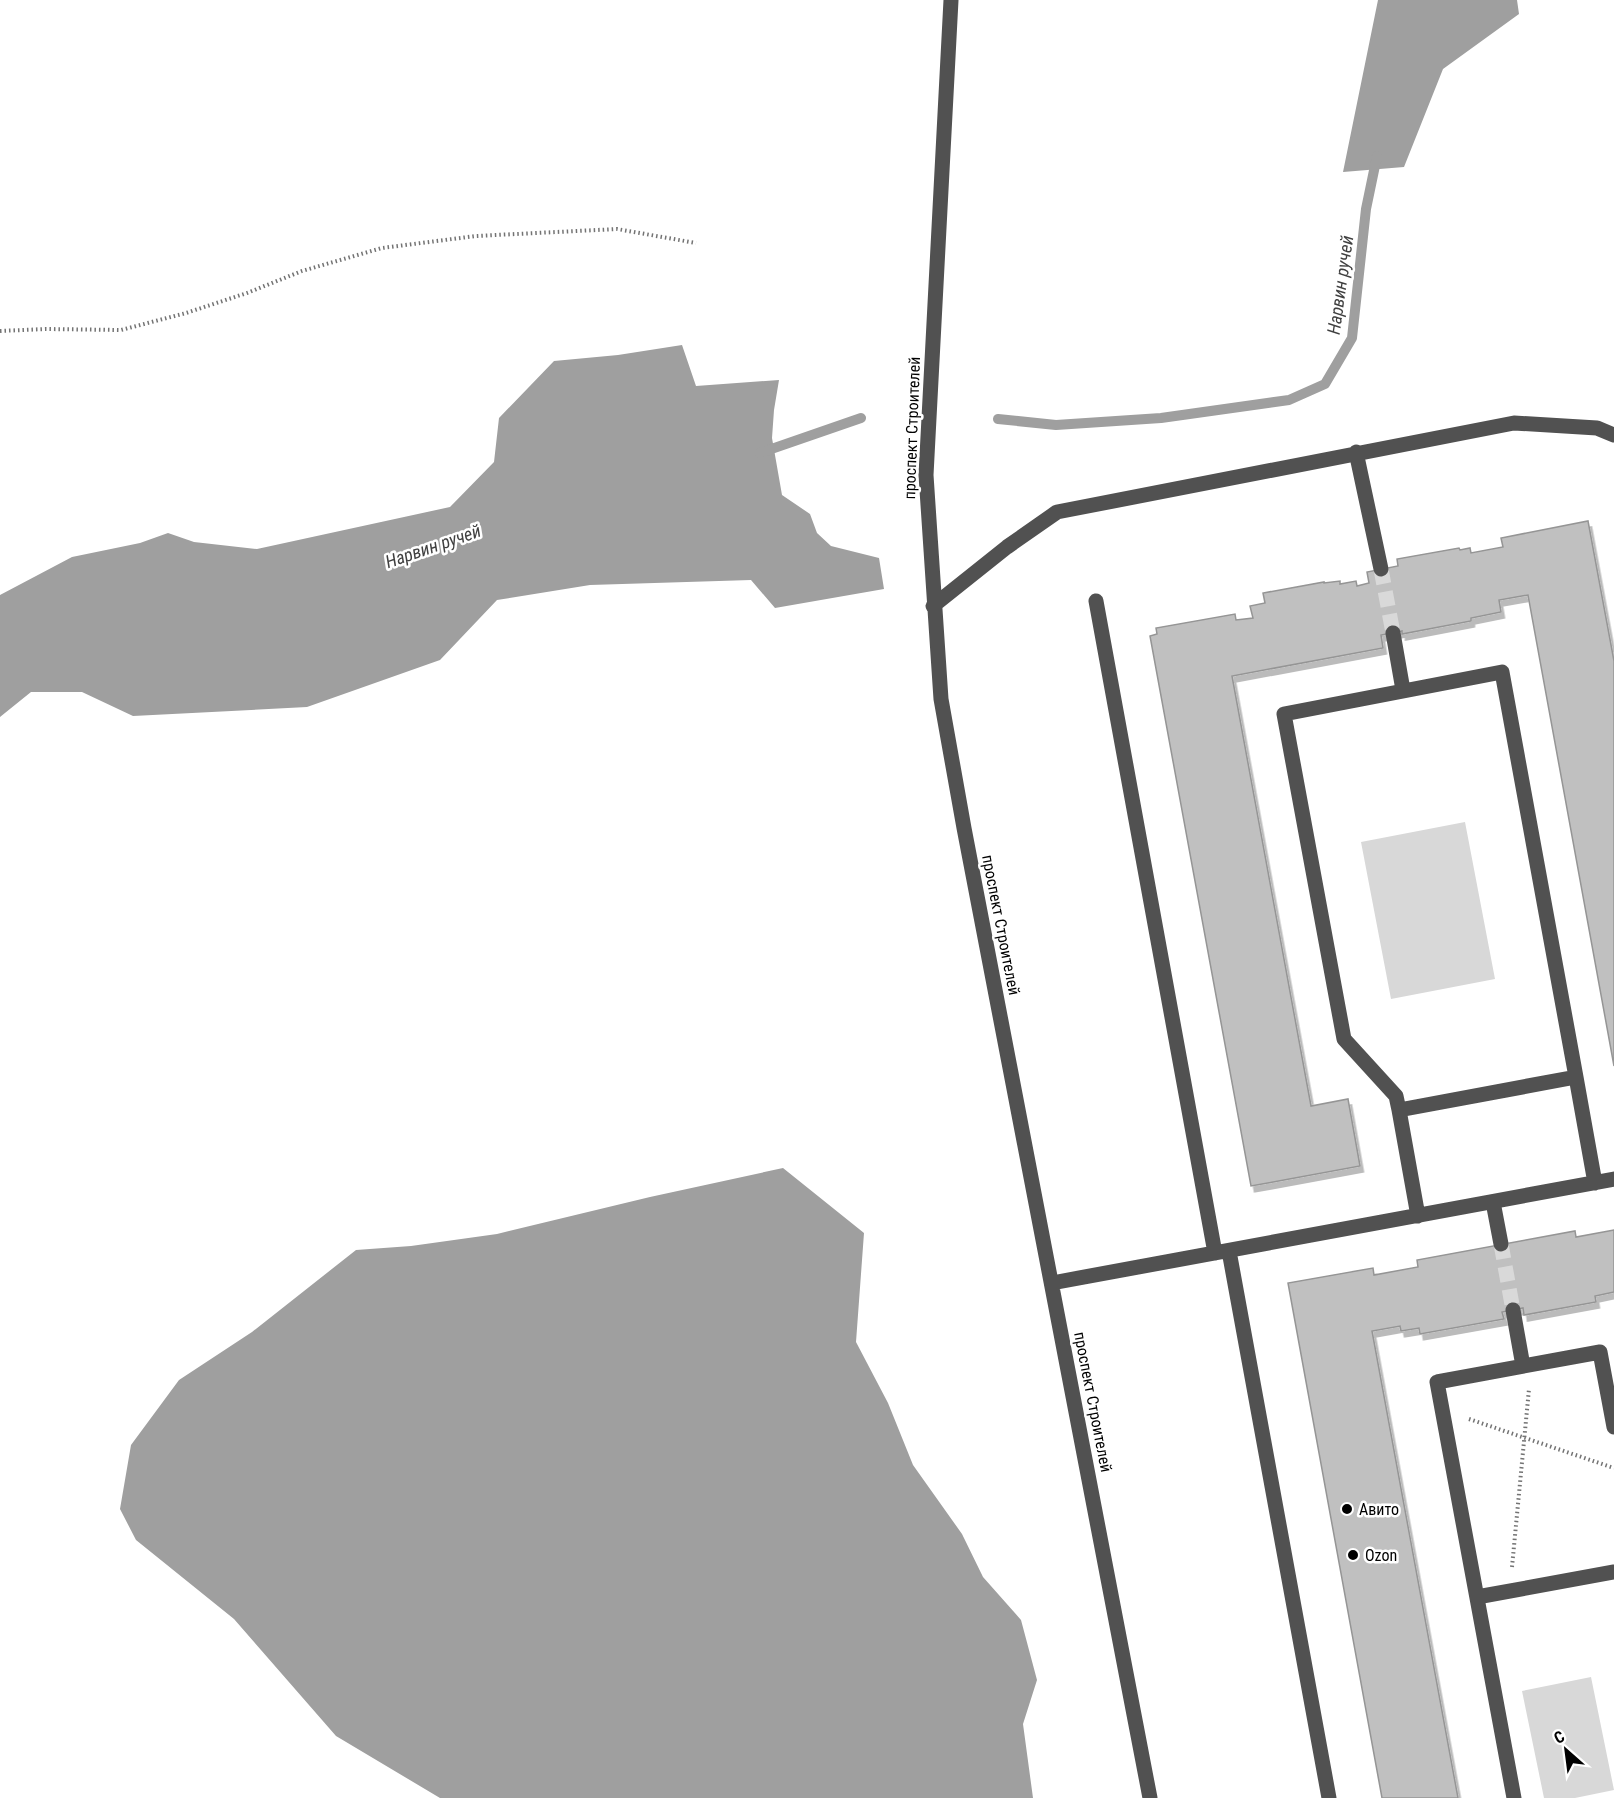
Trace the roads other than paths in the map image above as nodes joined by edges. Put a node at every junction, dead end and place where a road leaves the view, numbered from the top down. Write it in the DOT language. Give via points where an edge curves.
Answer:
graph roads {
  1 [pos="951,0"];
  2 [pos="1614,435"];
  3 [pos="1356,452"];
  4 [pos="1381,569"];
  5 [pos="1096,601"];
  6 [pos="933,606"];
  7 [pos="1393,633"];
  8 [pos="1403,690"];
  9 [pos="1576,1077"];
  10 [pos="1398,1110"];
  11 [pos="1614,1179"];
  12 [pos="1595,1183"];
  13 [pos="1493,1202"];
  14 [pos="1418,1216"];
  15 [pos="1501,1244"];
  16 [pos="1222,1252"];
  17 [pos="1052,1283"];
  18 [pos="1513,1310"];
  19 [pos="1528,1365"];
  20 [pos="1614,1426"];
  21 [pos="1614,1572"];
  22 [pos="1477,1597"];
  23 [pos="1150,1798"];
  24 [pos="1329,1798"];
  25 [pos="1514,1798"];
  1 -- 6 [label="street, проспект Строителей" via="926,475"];
  2 -- 3 [label="street" via="1597,428 1514,423"];
  3 -- 4 [label="street"];
  3 -- 6 [label="street" via="1057,512"];
  5 -- 16 [label="street"];
  6 -- 17 [label="street, проспект Строителей" via="943,711"];
  7 -- 8 [label="street"];
  8 -- 9 [label="street" via="1502,672"];
  8 -- 10 [label="street" via="1284,714 1344,1039 1396,1096"];
  9 -- 10 [label="street"];
  9 -- 12 [label="street"];
  10 -- 14 [label="street"];
  11 -- 12 [label="street"];
  12 -- 13 [label="street"];
  13 -- 14 [label="street"];
  13 -- 15 [label="street"];
  14 -- 16 [label="street"];
  16 -- 17 [label="street"];
  16 -- 24 [label="street"];
  17 -- 23 [label="street, проспект Строителей"];
  18 -- 19 [label="street"];
  19 -- 20 [label="street" via="1600,1352"];
  19 -- 22 [label="street" via="1437,1382"];
  21 -- 22 [label="street"];
  22 -- 25 [label="street"];
}
